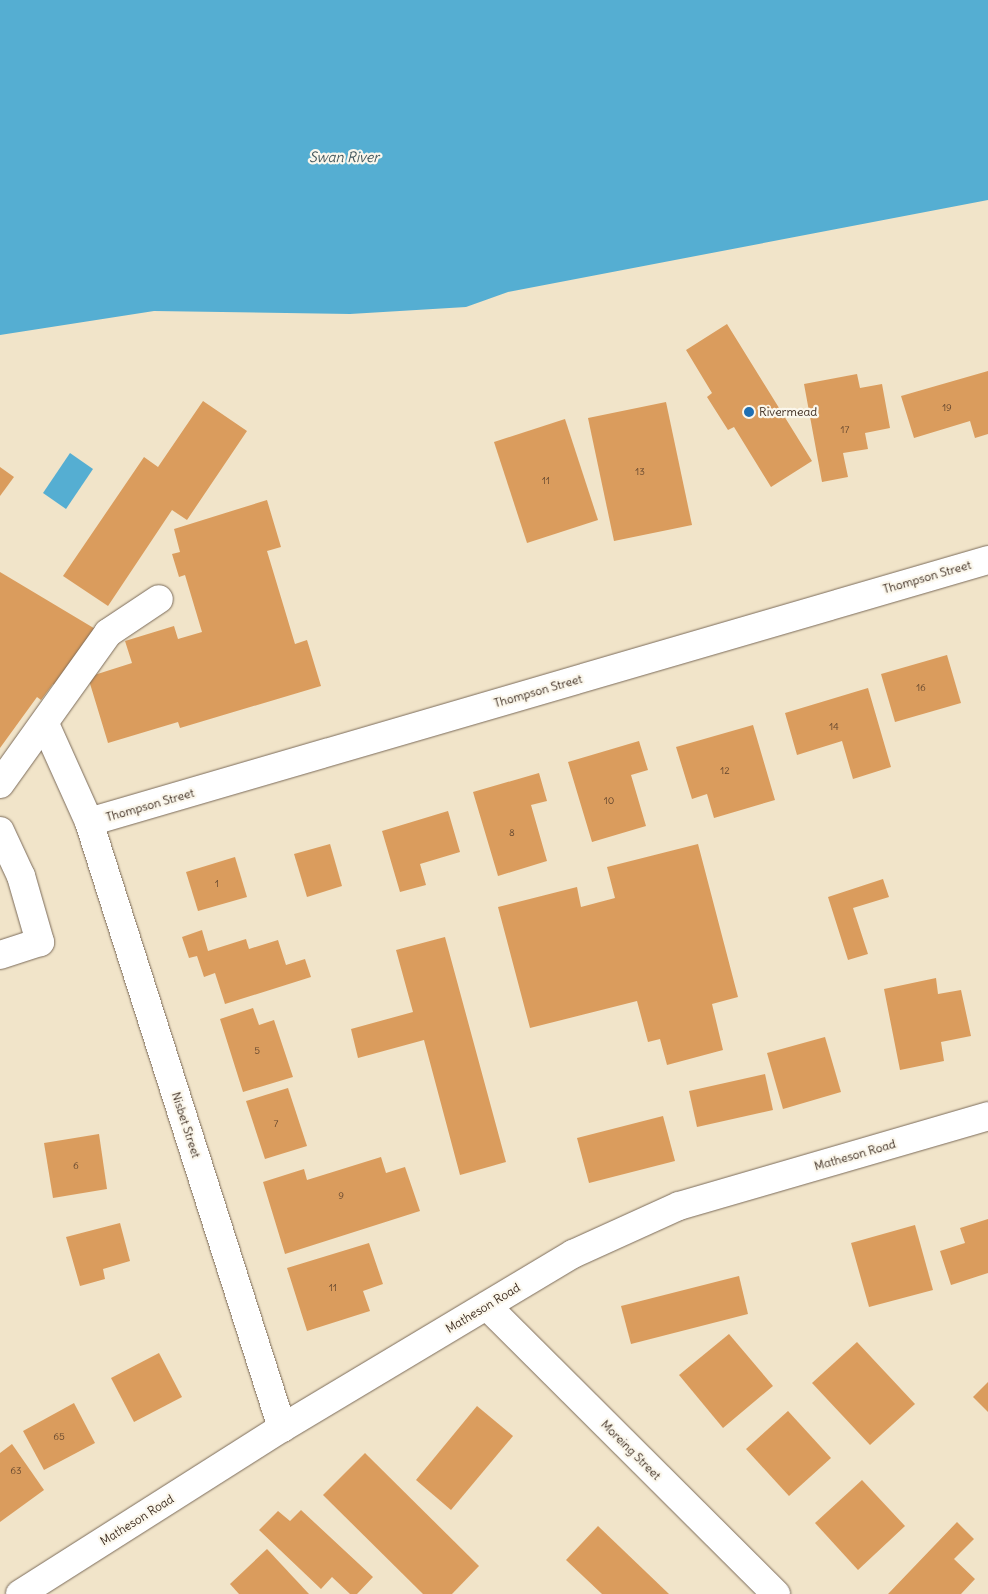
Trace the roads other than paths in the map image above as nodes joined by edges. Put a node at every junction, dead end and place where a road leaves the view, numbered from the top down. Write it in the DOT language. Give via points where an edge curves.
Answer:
graph roads {
  1 [pos="988,560"];
  2 [pos="159,599"];
  3 [pos="45,724"];
  4 [pos="0,784"];
  5 [pos="89,822"];
  6 [pos="0,831"];
  7 [pos="10,879"];
  8 [pos="0,955"];
  9 [pos="988,1116"];
  10 [pos="487,1306"];
  11 [pos="282,1428"];
  12 [pos="20,1594"];
  13 [pos="776,1594"];
  1 -- 5 [label="street, Thompson Street"];
  2 -- 3 [label="street" via="108,633"];
  3 -- 4 [label="street"];
  3 -- 5 [label="street, Nisbet Street"];
  5 -- 11 [label="street, Nisbet Street"];
  6 -- 7 [label="street"];
  7 -- 8 [label="street" via="40,942"];
  9 -- 10 [label="street, Matheson Road" via="679,1206 573,1254"];
  10 -- 11 [label="street, Matheson Road"];
  10 -- 13 [label="street, Moreing Street"];
  11 -- 12 [label="street, Matheson Road"];
}
